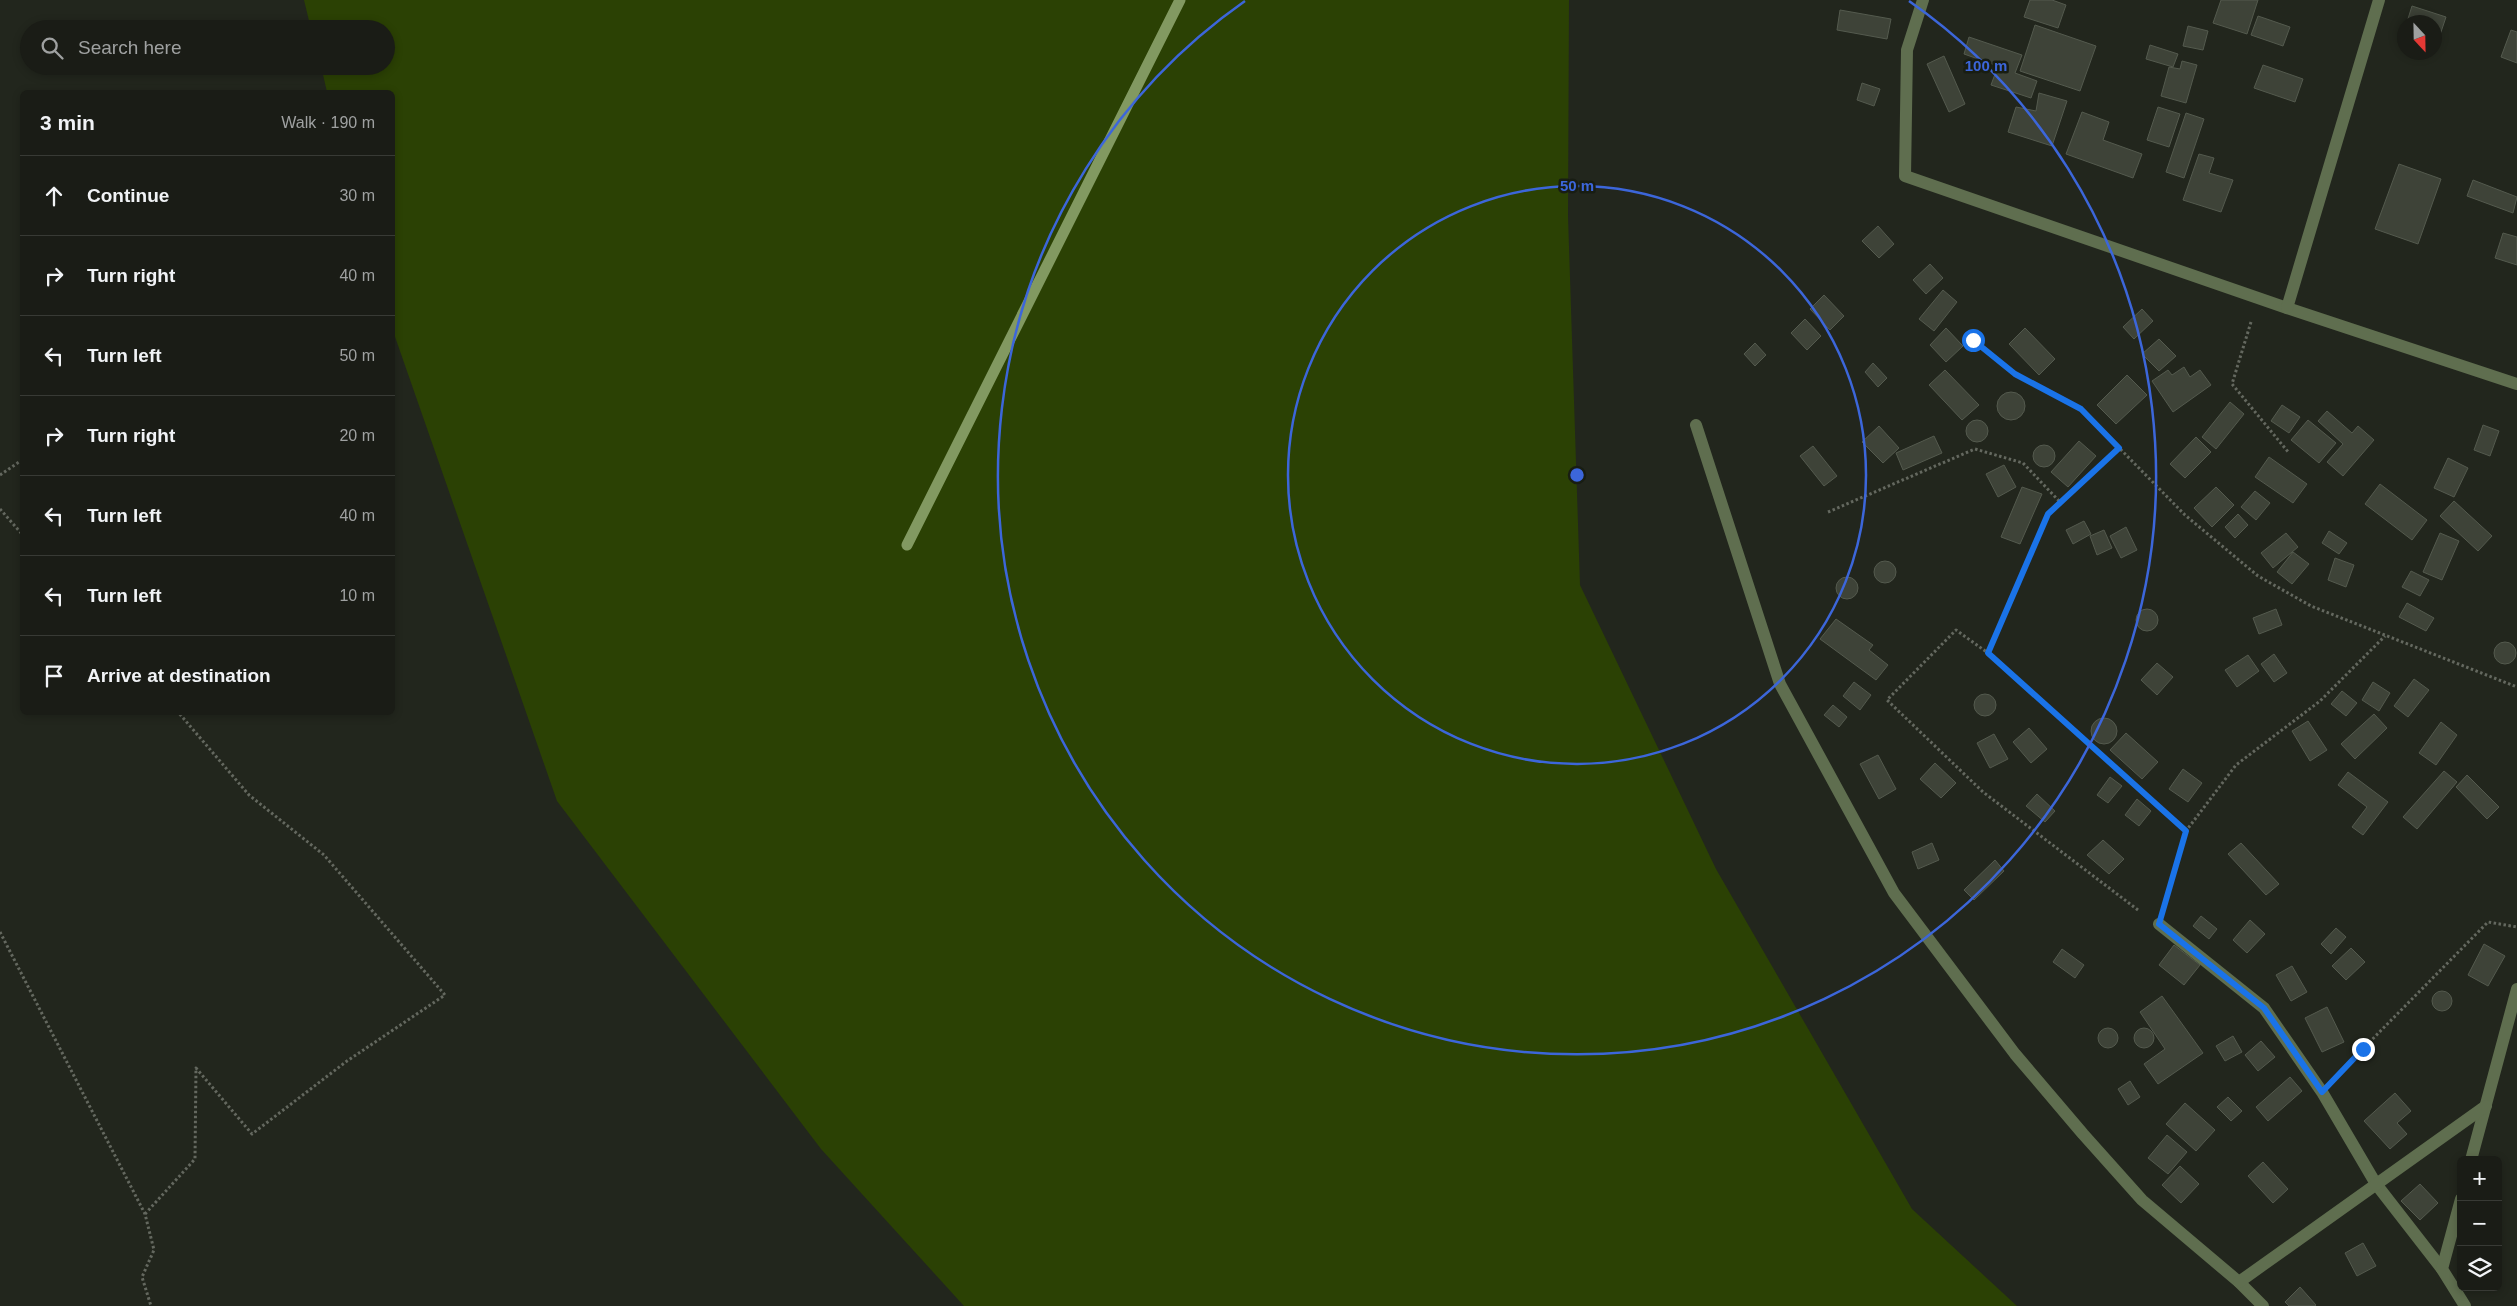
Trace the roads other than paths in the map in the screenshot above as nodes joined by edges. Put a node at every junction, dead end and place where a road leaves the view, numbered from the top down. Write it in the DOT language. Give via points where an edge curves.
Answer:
graph roads {
  1 [pos="1923,0"];
  2 [pos="2379,0"];
  3 [pos="2287,308"];
  4 [pos="2517,384"];
  5 [pos="1696,425"];
  6 [pos="2159,924"];
  7 [pos="2517,989"];
  8 [pos="2486,1106"];
  9 [pos="2472,1156"];
  10 [pos="2376,1184"];
  11 [pos="2460,1201"];
  12 [pos="2442,1269"];
  13 [pos="2239,1282"];
  14 [pos="2262,1306"];
  15 [pos="2464,1306"];
  1 -- 3 [label="street" via="1907,50 1905,176"];
  2 -- 3 [label="street"];
  3 -- 4 [label="street"];
  5 -- 13 [label="street" via="1780,684 1894,893 2015,1054 2083,1134 2142,1200"];
  6 -- 10 [label="street" via="2264,1008 2322,1092"];
  7 -- 8 [label="street"];
  8 -- 9 [label="street"];
  8 -- 10 [label="street"];
  10 -- 12 [label="street"];
  10 -- 13 [label="street"];
  11 -- 12 [label="street"];
  12 -- 15 [label="street"];
  13 -- 14 [label="street"];
}
